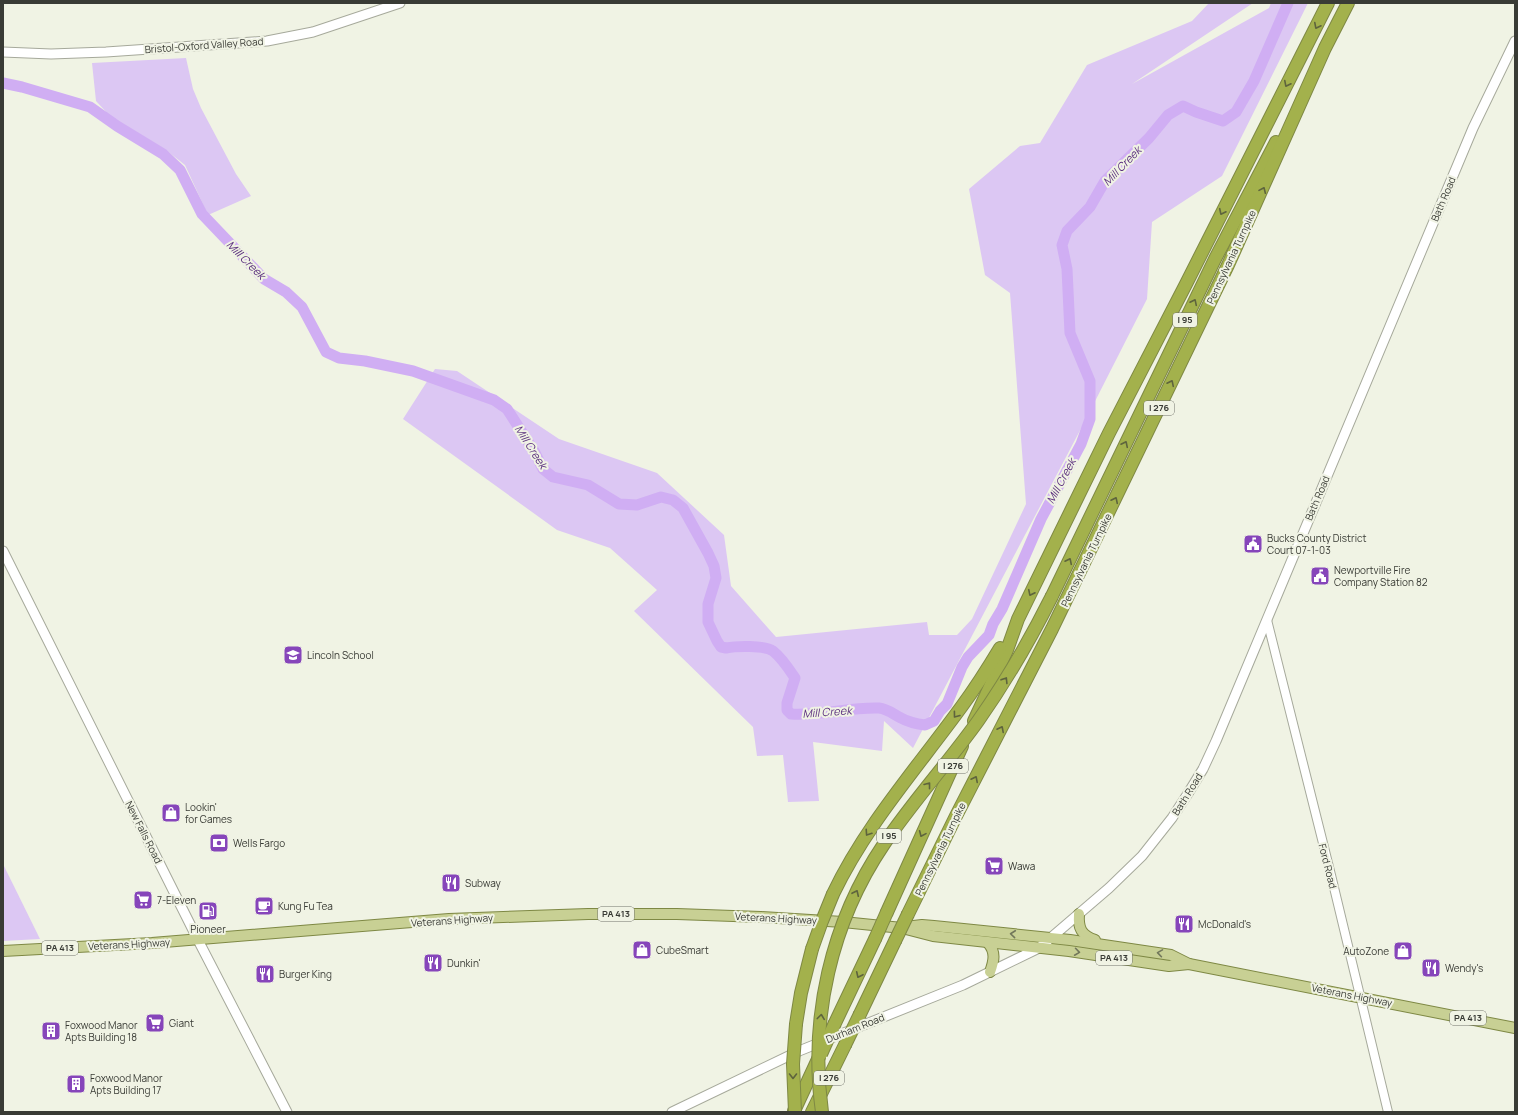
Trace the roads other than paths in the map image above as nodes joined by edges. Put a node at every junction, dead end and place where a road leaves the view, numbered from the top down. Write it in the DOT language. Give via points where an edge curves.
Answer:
graph roads {
  1 [pos="400,3"];
  2 [pos="1328,3"];
  3 [pos="1348,3"];
  4 [pos="1515,41"];
  5 [pos="1325,48"];
  6 [pos="3,52"];
  7 [pos="3,551"];
  8 [pos="1018,620"];
  9 [pos="1267,620"];
  10 [pos="1079,914"];
  11 [pos="902,928"];
  12 [pos="1052,938"];
  13 [pos="198,940"];
  14 [pos="988,943"];
  15 [pos="1106,945"];
  16 [pos="1039,948"];
  17 [pos="3,951"];
  18 [pos="1189,964"];
  19 [pos="990,972"];
  20 [pos="1361,997"];
  21 [pos="1515,1028"];
  22 [pos="287,1112"];
  23 [pos="672,1112"];
  24 [pos="794,1112"];
  25 [pos="812,1112"];
  26 [pos="822,1112"];
  27 [pos="1388,1112"];
  1 -- 6 [label="main road, Bristol-Oxford Valley Road" via="313,32 267,41 106,52"];
  2 -- 8 [label="highway, Pennsylvania Turnpike / I 95, one-way" via="1112,426"];
  3 -- 5 [label="highway, Pennsylvania Turnpike / I 95"];
  4 -- 9 [label="main road, Bath Road" via="1473,128"];
  25 -- 5 [label="highway, Pennsylvania Turnpike / I 276, one-way, bridge" via="956,816 1052,629 1228,265"];
  26 -- 5 [label="highway, I 95, one-way, bridge" via="818,1051 823,1000 834,951 851,903 884,844 976,722 1031,636 1215,258"];
  7 -- 13 [label="main road, New Falls Road"];
  8 -- 24 [label="highway, Pennsylvania Turnpike / I 276, one-way, bridge" via="1007,650"];
  8 -- 24 [label="highway, I 95, one-way, bridge" via="962,707 861,844 833,894 812,949 801,993 793,1064"];
  9 -- 10 [label="main road, Bath Road" via="1203,769 1187,795 1142,856"];
  9 -- 20 [label="street, Ford Road"];
  10 -- 12 [label="main road, Bath Road"];
  10 -- 15 [label="main road" via="1078,924 1081,932"];
  12 -- 11 [label="main road, Veterans Highway / PA 413, one-way" via="922,925"];
  11 -- 13 [label="main road, Veterans Highway / PA 413" via="761,916 581,914 449,919"];
  11 -- 14 [label="main road, Veterans Highway / PA 413" via="933,936"];
  12 -- 15 [label="main road, Veterans Highway / PA 413"];
  12 -- 16 [label="main road, Bath Road"];
  13 -- 17 [label="main road, Veterans Highway / PA 413"];
  13 -- 22 [label="main road, New Falls Road"];
  14 -- 16 [label="main road, Veterans Highway / PA 413"];
  14 -- 19 [label="main road" via="993,949 994,956"];
  18 -- 15 [label="main road, Veterans Highway / PA 413, one-way" via="1171,955"];
  16 -- 18 [label="main road, Veterans Highway / PA 413, one-way" via="1169,966"];
  16 -- 19 [label="main road, Durham Road"];
  18 -- 20 [label="main road, Veterans Highway / PA 413"];
  19 -- 23 [label="main road, Durham Road" via="799,1051"];
  20 -- 21 [label="main road, Veterans Highway / PA 413"];
  20 -- 27 [label="street, Ford Road"];
}
